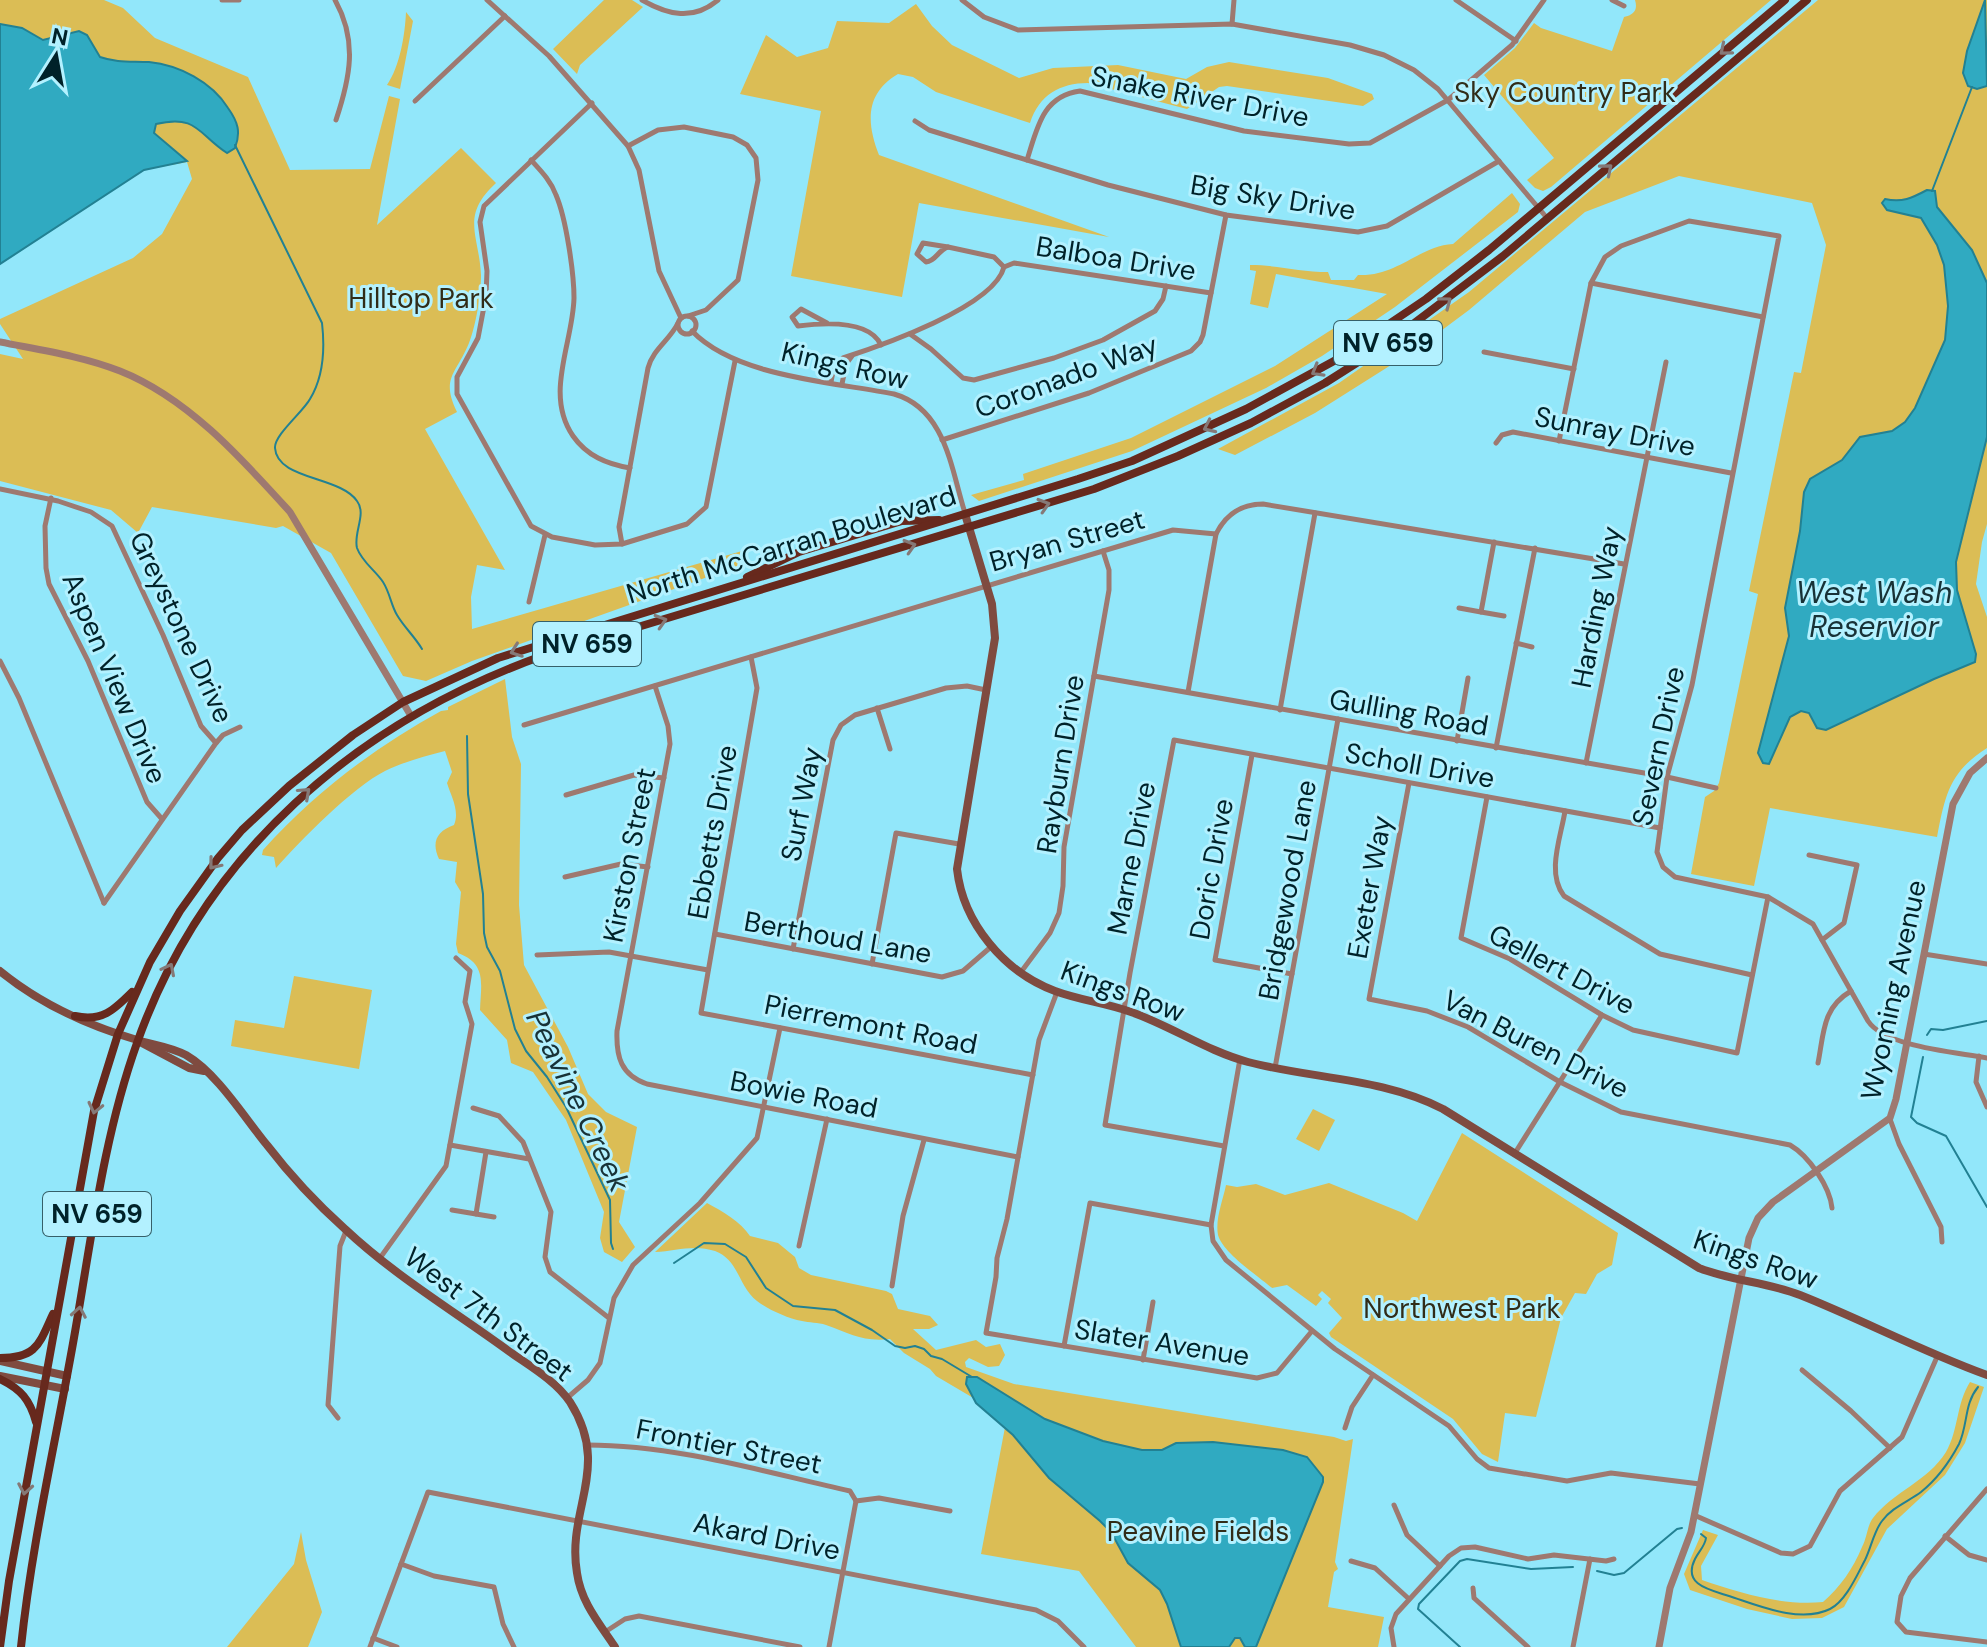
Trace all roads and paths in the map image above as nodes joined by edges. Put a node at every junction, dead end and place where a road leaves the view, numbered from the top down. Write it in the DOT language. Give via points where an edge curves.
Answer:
graph roads {
  1 [pos="222,0"];
  2 [pos="239,0"];
  3 [pos="335,0"];
  4 [pos="487,0"];
  5 [pos="642,0"];
  6 [pos="718,0"];
  7 [pos="962,0"];
  8 [pos="1234,0"];
  9 [pos="1456,0"];
  10 [pos="1544,0"];
  11 [pos="1612,0"];
  12 [pos="1785,0"];
  13 [pos="1807,0"];
  14 [pos="1624,6"];
  15 [pos="505,16"];
  16 [pos="1232,24"];
  17 [pos="1516,41"];
  18 [pos="1448,100"];
  19 [pos="415,101"];
  20 [pos="592,103"];
  21 [pos="336,120"];
  22 [pos="915,121"];
  23 [pos="628,146"];
  24 [pos="531,160"];
  25 [pos="1027,160"];
  26 [pos="1499,161"];
  27 [pos="1538,208"];
  28 [pos="1226,215"];
  29 [pos="1547,219"];
  30 [pos="948,247"];
  31 [pos="1004,267"];
  32 [pos="1591,283"];
  33 [pos="1166,286"];
  34 [pos="1211,293"];
  35 [pos="706,310"];
  36 [pos="688,316"];
  37 [pos="1763,317"];
  38 [pos="679,320"];
  39 [pos="827,323"];
  40 [pos="691,330"];
  41 [pos="909,334"];
  42 [pos="669,338"];
  43 [pos="0,342"];
  44 [pos="881,345"];
  45 [pos="1484,352"];
  46 [pos="853,355"];
  47 [pos="735,361"];
  48 [pos="1666,362"];
  49 [pos="1574,369"];
  50 [pos="831,382"];
  51 [pos="842,384"];
  52 [pos="1279,392"];
  53 [pos="1286,404"];
  54 [pos="942,440"];
  55 [pos="1559,441"];
  56 [pos="1496,443"];
  57 [pos="1647,458"];
  58 [pos="630,468"];
  59 [pos="1731,473"];
  60 [pos="0,489"];
  61 [pos="51,498"];
  62 [pos="1315,513"];
  63 [pos="965,514"];
  64 [pos="969,527"];
  65 [pos="1216,534"];
  66 [pos="545,535"];
  67 [pos="1494,542"];
  68 [pos="622,544"];
  69 [pos="1535,548"];
  70 [pos="1103,551"];
  71 [pos="1624,564"];
  72 [pos="986,585"];
  73 [pos="529,602"];
  74 [pos="1459,608"];
  75 [pos="1481,612"];
  76 [pos="1504,616"];
  77 [pos="1516,643"];
  78 [pos="1532,647"];
  79 [pos="751,657"];
  80 [pos="0,661"];
  81 [pos="1094,676"];
  82 [pos="1468,678"];
  83 [pos="655,686"];
  84 [pos="987,690"];
  85 [pos="1188,693"];
  86 [pos="403,702"];
  87 [pos="877,708"];
  88 [pos="1280,710"];
  89 [pos="411,716"];
  90 [pos="1338,719"];
  91 [pos="524,725"];
  92 [pos="240,727"];
  93 [pos="1174,740"];
  94 [pos="1457,741"];
  95 [pos="216,743"];
  96 [pos="1496,748"];
  97 [pos="890,749"];
  98 [pos="1252,755"];
  99 [pos="1987,758"];
  100 [pos="1586,763"];
  101 [pos="1329,768"];
  102 [pos="1667,777"];
  103 [pos="664,778"];
  104 [pos="1409,783"];
  105 [pos="1716,788"];
  106 [pos="566,795"];
  107 [pos="1487,797"];
  108 [pos="1565,811"];
  109 [pos="162,819"];
  110 [pos="1660,828"];
  111 [pos="959,844"];
  112 [pos="1809,855"];
  113 [pos="648,867"];
  114 [pos="565,877"];
  115 [pos="1768,897"];
  116 [pos="715,934"];
  117 [pos="1822,940"];
  118 [pos="992,946"];
  119 [pos="793,949"];
  120 [pos="1924,954"];
  121 [pos="537,955"];
  122 [pos="630,955"];
  123 [pos="456,958"];
  124 [pos="872,964"];
  125 [pos="1987,964"];
  126 [pos="708,970"];
  127 [pos="0,971"];
  128 [pos="1020,973"];
  129 [pos="1292,974"];
  130 [pos="1752,975"];
  131 [pos="138,985"];
  132 [pos="1851,991"];
  133 [pos="1057,992"];
  134 [pos="1369,999"];
  135 [pos="1124,1009"];
  136 [pos="701,1013"];
  137 [pos="1602,1015"];
  138 [pos="75,1016"];
  139 [pos="780,1028"];
  140 [pos="617,1031"];
  141 [pos="118,1034"];
  142 [pos="137,1040"];
  143 [pos="1907,1042"];
  144 [pos="1979,1056"];
  145 [pos="1987,1058"];
  146 [pos="1240,1059"];
  147 [pos="1818,1063"];
  148 [pos="1275,1068"];
  149 [pos="1033,1075"];
  150 [pos="1560,1082"];
  151 [pos="1987,1107"];
  152 [pos="473,1108"];
  153 [pos="765,1108"];
  154 [pos="1890,1118"];
  155 [pos="827,1119"];
  156 [pos="924,1140"];
  157 [pos="450,1145"];
  158 [pos="1224,1146"];
  159 [pos="486,1152"];
  160 [pos="1515,1153"];
  161 [pos="1018,1157"];
  162 [pos="529,1159"];
  163 [pos="1815,1173"];
  164 [pos="1832,1208"];
  165 [pos="452,1210"];
  166 [pos="476,1214"];
  167 [pos="494,1217"];
  168 [pos="1211,1225"];
  169 [pos="346,1231"];
  170 [pos="1942,1242"];
  171 [pos="799,1246"];
  172 [pos="379,1259"];
  173 [pos="1740,1280"];
  174 [pos="892,1286"];
  175 [pos="59,1302"];
  176 [pos="1153,1302"];
  177 [pos="609,1318"];
  178 [pos="1312,1331"];
  179 [pos="1064,1346"];
  180 [pos="1937,1357"];
  181 [pos="0,1360"];
  182 [pos="1143,1360"];
  183 [pos="1802,1370"];
  184 [pos="47,1371"];
  185 [pos="1373,1375"];
  186 [pos="1987,1375"];
  187 [pos="67,1376"];
  188 [pos="0,1378"];
  189 [pos="44,1385"];
  190 [pos="65,1389"];
  191 [pos="567,1398"];
  192 [pos="338,1418"];
  193 [pos="1345,1428"];
  194 [pos="33,1444"];
  195 [pos="587,1445"];
  196 [pos="1890,1448"];
  197 [pos="1700,1484"];
  198 [pos="1987,1489"];
  199 [pos="856,1501"];
  200 [pos="1394,1505"];
  201 [pos="950,1511"];
  202 [pos="1694,1515"];
  203 [pos="580,1521"];
  204 [pos="1945,1536"];
  205 [pos="1590,1559"];
  206 [pos="1614,1559"];
  207 [pos="1987,1560"];
  208 [pos="1351,1561"];
  209 [pos="401,1564"];
  210 [pos="1440,1566"];
  211 [pos="844,1571"];
  212 [pos="1473,1588"];
  213 [pos="1409,1599"];
  214 [pos="605,1632"];
  215 [pos="373,1638"];
  216 [pos="1987,1642"];
  217 [pos="0,1647"];
  218 [pos="21,1647"];
  219 [pos="370,1647"];
  220 [pos="397,1647"];
  221 [pos="514,1647"];
  222 [pos="615,1647"];
  223 [pos="800,1647"];
  224 [pos="829,1647"];
  225 [pos="1084,1647"];
  226 [pos="1394,1647"];
  227 [pos="1528,1647"];
  228 [pos="1573,1647"];
  229 [pos="1659,1647"];
  1 -- 2 [label="street"];
  3 -- 21 [label="street" via="351,50"];
  4 -- 15 [label="street, Kings Row"];
  5 -- 6 [label="street" via="665,12 685,14"];
  7 -- 16 [label="street" via="995,23 1030,31"];
  8 -- 16 [label="street"];
  9 -- 17 [label="street"];
  10 -- 17 [label="street, Snake River Drive"];
  11 -- 14 [label="street"];
  12 -- 27 [label="main road, North McCarran Boulevard / NV 659, one-way"];
  29 -- 13 [label="main road, North McCarran Boulevard / NV 659, one-way"];
  15 -- 19 [label="street"];
  15 -- 20 [label="street, Kings Row"];
  16 -- 18 [label="street" via="1384,55 1414,70"];
  17 -- 18 [label="street, Snake River Drive"];
  18 -- 25 [label="street, Snake River Drive" via="1379,139 1349,144 1244,131 1089,91 1072,92 1043,113"];
  18 -- 26 [label="street"];
  20 -- 23 [label="street, Kings Row"];
  20 -- 24 [label="street"];
  22 -- 25 [label="street, Big Sky Drive"];
  23 -- 35 [label="street" via="658,130 684,127 733,137 756,158 758,180 740,275"];
  23 -- 38 [label="street, Kings Row" via="639,170 659,271"];
  24 -- 58 [label="street" via="557,195 573,282 560,387 564,421 593,456"];
  24 -- 66 [label="street" via="489,199 481,214 486,296 478,338 456,386 459,402 526,520"];
  25 -- 28 [label="street, Big Sky Drive"];
  26 -- 27 [label="street"];
  26 -- 28 [label="street, Big Sky Drive" via="1368,232"];
  27 -- 29 [label="street"];
  27 -- 52 [label="main road, North McCarran Boulevard / NV 659, one-way" via="1408,312"];
  28 -- 34 [label="street"];
  53 -- 29 [label="main road, North McCarran Boulevard / NV 659, one-way" via="1415,324"];
  30 -- 30 [label="street" via="923,243 917,254 930,261"];
  30 -- 31 [label="street" via="994,257"];
  31 -- 33 [label="street, Balboa Drive" via="1019,263"];
  31 -- 41 [label="street, Balboa Drive" via="986,292"];
  32 -- 37 [label="street"];
  32 -- 37 [label="street, Severn Drive" via="1612,251 1678,224 1700,221 1779,236"];
  32 -- 49 [label="street"];
  33 -- 34 [label="street, Balboa Drive"];
  33 -- 41 [label="street" via="1155,311 1114,334 1054,358 974,380 963,378"];
  34 -- 54 [label="street, Coronado Way" via="1200,342 1181,355 1089,393"];
  35 -- 36 [label="street"];
  35 -- 40 [label="street"];
  36 -- 38 [label="street"];
  36 -- 40 [label="street, Kings Row" via="694,319"];
  37 -- 59 [label="street, Severn Drive"];
  38 -- 40 [label="street, Kings Row" via="681,331"];
  38 -- 42 [label="street"];
  39 -- 39 [label="street" via="801,309 792,317 798,326"];
  39 -- 44 [label="street" via="873,332"];
  40 -- 42 [label="street"];
  40 -- 47 [label="street, Kings Row"];
  41 -- 44 [label="street, Balboa Drive"];
  42 -- 58 [label="street" via="649,362"];
  43 -- 86 [label="street" via="120,371 191,414 290,512"];
  44 -- 46 [label="street, Balboa Drive"];
  45 -- 49 [label="street"];
  46 -- 50 [label="street" via="838,361"];
  46 -- 51 [label="street"];
  47 -- 50 [label="street, Kings Row"];
  47 -- 68 [label="street" via="706,507 687,524"];
  48 -- 57 [label="street, Harding Way"];
  49 -- 55 [label="street"];
  50 -- 51 [label="street, Kings Row"];
  51 -- 54 [label="street, Kings Row" via="913,401 929,415"];
  52 -- 53 [label="main road"];
  52 -- 63 [label="main road, North McCarran Boulevard / NV 659, one-way" via="1132,461"];
  64 -- 53 [label="main road, North McCarran Boulevard / NV 659, one-way" via="1144,471"];
  54 -- 63 [label="street, Kings Row"];
  55 -- 56 [label="street, Sunray Drive" via="1513,432"];
  55 -- 57 [label="street, Sunray Drive"];
  57 -- 59 [label="street, Sunray Drive"];
  57 -- 71 [label="street, Harding Way"];
  58 -- 68 [label="street" via="619,527"];
  59 -- 102 [label="street, Severn Drive" via="1692,685"];
  60 -- 61 [label="street, Greystone Drive"];
  61 -- 95 [label="street, Greystone Drive" via="99,516 117,533 201,726"];
  61 -- 109 [label="street, Aspen View Drive" via="45,526 49,584 147,802"];
  62 -- 65 [label="street" via="1254,504 1231,513"];
  62 -- 67 [label="street"];
  62 -- 88 [label="street"];
  63 -- 64 [label="main road, Kings Row"];
  63 -- 86 [label="main road, North McCarran Boulevard / NV 659, one-way" via="944,521 910,519 799,552 724,588 516,651"];
  64 -- 72 [label="main road, Kings Row"];
  89 -- 64 [label="main road, North McCarran Boulevard / NV 659, one-way" via="542,656"];
  65 -- 70 [label="street, Bryan Street" via="1173,530"];
  65 -- 85 [label="street"];
  66 -- 68 [label="street" via="595,545"];
  66 -- 73 [label="street"];
  67 -- 69 [label="street"];
  67 -- 75 [label="street"];
  69 -- 71 [label="street"];
  69 -- 77 [label="street"];
  70 -- 72 [label="street, Bryan Street"];
  70 -- 81 [label="street, Rayburn Drive" via="1109,590"];
  71 -- 100 [label="street, Harding Way"];
  72 -- 79 [label="street, Bryan Street"];
  72 -- 84 [label="main road, Kings Row" via="995,626"];
  74 -- 75 [label="street"];
  75 -- 76 [label="street"];
  77 -- 78 [label="street"];
  77 -- 96 [label="street"];
  79 -- 83 [label="street, Bryan Street"];
  79 -- 116 [label="street, Ebbetts Drive" via="757,688"];
  80 -- 109 [label="street" via="104,903"];
  81 -- 85 [label="street, Gulling Road"];
  81 -- 128 [label="street, Rayburn Drive" via="1064,847 1059,913"];
  82 -- 94 [label="street"];
  83 -- 91 [label="street, Bryan Street"];
  83 -- 103 [label="street, Kirston Street" via="669,734"];
  84 -- 87 [label="street, Surf Way" via="946,688"];
  84 -- 111 [label="main road, Kings Row"];
  85 -- 88 [label="street, Gulling Road"];
  86 -- 89 [label="street"];
  86 -- 131 [label="main road, North McCarran Boulevard / NV 659, one-way" via="315,764 242,830 180,911"];
  87 -- 97 [label="street"];
  87 -- 119 [label="street, Surf Way" via="848,719 833,740"];
  88 -- 90 [label="street, Gulling Road"];
  142 -- 89 [label="main road, North McCarran Boulevard / NV 659, one-way" via="178,951 250,848 329,772"];
  90 -- 94 [label="street, Gulling Road"];
  90 -- 101 [label="street, Bridgewood Lane"];
  92 -- 95 [label="street"];
  93 -- 98 [label="street, Scholl Drive"];
  93 -- 135 [label="street, Marne Drive"];
  94 -- 96 [label="street, Gulling Road"];
  95 -- 109 [label="street"];
  96 -- 100 [label="street, Gulling Road"];
  98 -- 101 [label="street, Scholl Drive"];
  98 -- 129 [label="street, Doric Drive" via="1215,960"];
  99 -- 120 [label="street, Wyoming Avenue" via="1963,783 1953,804"];
  100 -- 102 [label="street, Gulling Road"];
  101 -- 104 [label="street, Scholl Drive"];
  101 -- 129 [label="street, Bridgewood Lane"];
  102 -- 105 [label="street, Gulling Road"];
  102 -- 110 [label="street, Severn Drive"];
  103 -- 106 [label="street" via="634,775"];
  103 -- 113 [label="street, Kirston Street"];
  104 -- 107 [label="street, Scholl Drive"];
  104 -- 134 [label="street, Exeter Way"];
  107 -- 108 [label="street, Scholl Drive"];
  107 -- 137 [label="street, Gellert Drive" via="1461,938 1510,959"];
  108 -- 110 [label="street, Scholl Drive"];
  108 -- 130 [label="street" via="1555,871 1564,896 1660,954"];
  110 -- 115 [label="street, Severn Drive" via="1659,860 1675,877"];
  111 -- 118 [label="main road, Kings Row" via="960,888"];
  111 -- 124 [label="street" via="896,833"];
  112 -- 117 [label="street" via="1857,865 1844,923"];
  113 -- 114 [label="street" via="621,864"];
  113 -- 122 [label="street, Kirston Street"];
  115 -- 117 [label="street, Severn Drive" via="1813,924"];
  115 -- 130 [label="street"];
  116 -- 119 [label="street, Berthoud Lane"];
  116 -- 126 [label="street, Ebbetts Drive"];
  117 -- 132 [label="street, Severn Drive"];
  118 -- 124 [label="street, Berthoud Lane" via="950,976"];
  118 -- 128 [label="main road, Kings Row"];
  119 -- 124 [label="street, Berthoud Lane"];
  120 -- 125 [label="street"];
  120 -- 143 [label="street, Wyoming Avenue"];
  121 -- 122 [label="street"];
  122 -- 126 [label="street"];
  122 -- 140 [label="street, Kirston Street"];
  123 -- 157 [label="street" via="470,971 465,1002 472,1024"];
  126 -- 136 [label="street, Ebbetts Drive"];
  127 -- 138 [label="main road, West 7th Street"];
  128 -- 133 [label="main road, Kings Row"];
  129 -- 148 [label="street, Bridgewood Lane"];
  130 -- 137 [label="street, Gellert Drive" via="1737,1053 1650,1036"];
  131 -- 138 [label="main road" via="108,1014"];
  131 -- 141 [label="main road, North McCarran Boulevard / NV 659"];
  132 -- 143 [label="street, Severn Drive" via="1877,1031"];
  132 -- 147 [label="street" via="1829,1010"];
  133 -- 135 [label="main road, Kings Row"];
  133 -- 149 [label="street"];
  134 -- 150 [label="street, Van Buren Drive" via="1427,1011 1468,1027"];
  135 -- 146 [label="main road, Kings Row"];
  135 -- 158 [label="street, Marne Drive" via="1105,1125"];
  136 -- 139 [label="street, Pierremont Road"];
  137 -- 150 [label="street"];
  138 -- 141 [label="main road, West 7th Street"];
  139 -- 149 [label="street, Pierremont Road"];
  139 -- 153 [label="street"];
  140 -- 153 [label="street, Bowie Road" via="621,1064 639,1081"];
  141 -- 142 [label="main road, West 7th Street"];
  141 -- 175 [label="main road, North McCarran Boulevard / NV 659, one-way" via="94,1111"];
  142 -- 169 [label="main road, West 7th Street" via="193,1060"];
  187 -- 142 [label="main road, North McCarran Boulevard / NV 659, one-way" via="110,1138"];
  143 -- 144 [label="street, Severn Drive"];
  143 -- 154 [label="street, Wyoming Avenue"];
  144 -- 145 [label="street, Severn Drive"];
  144 -- 151 [label="street" via="1976,1082"];
  146 -- 148 [label="main road, Kings Row"];
  146 -- 158 [label="street"];
  148 -- 160 [label="main road, Kings Row" via="1424,1100"];
  149 -- 161 [label="street"];
  150 -- 160 [label="street"];
  150 -- 163 [label="street, Van Buren Drive" via="1621,1112 1790,1145"];
  152 -- 162 [label="street" via="507,1122"];
  153 -- 155 [label="street, Bowie Road"];
  153 -- 177 [label="street" via="752,1146 633,1265"];
  154 -- 163 [label="street, Wyoming Avenue"];
  154 -- 170 [label="street" via="1941,1227"];
  155 -- 156 [label="street, Bowie Road"];
  155 -- 171 [label="street"];
  156 -- 161 [label="street, Bowie Road"];
  156 -- 174 [label="street" via="903,1216"];
  157 -- 159 [label="street"];
  157 -- 172 [label="street" via="446,1166"];
  158 -- 168 [label="street"];
  159 -- 162 [label="street"];
  159 -- 166 [label="street"];
  160 -- 173 [label="main road, Kings Row" via="1690,1264"];
  161 -- 179 [label="street, Slater Avenue" via="986,1333"];
  162 -- 177 [label="street" via="551,1212 545,1257 550,1272"];
  163 -- 164 [label="street, Van Buren Drive" via="1831,1196"];
  163 -- 173 [label="street, Wyoming Avenue" via="1758,1218"];
  165 -- 166 [label="street"];
  166 -- 167 [label="street"];
  168 -- 178 [label="street" via="1221,1255"];
  168 -- 179 [label="street" via="1090,1203"];
  169 -- 172 [label="main road, West 7th Street"];
  169 -- 192 [label="street" via="340,1246 328,1405"];
  172 -- 191 [label="main road, West 7th Street"];
  173 -- 180 [label="main road, Kings Row" via="1797,1294"];
  173 -- 197 [label="street, Wyoming Avenue"];
  175 -- 181 [label="main road" via="36,1348"];
  175 -- 184 [label="main road, North McCarran Boulevard / NV 659"];
  176 -- 182 [label="street"];
  177 -- 191 [label="street" via="600,1363"];
  178 -- 182 [label="street, Slater Avenue" via="1283,1367 1264,1378"];
  178 -- 185 [label="street"];
  179 -- 182 [label="street, Slater Avenue"];
  180 -- 186 [label="main road, Kings Row"];
  180 -- 196 [label="street" via="1907,1429"];
  181 -- 184 [label="main road"];
  183 -- 196 [label="street"];
  184 -- 187 [label="main road"];
  184 -- 189 [label="main road, North McCarran Boulevard / NV 659"];
  185 -- 193 [label="street"];
  185 -- 197 [label="street" via="1449,1426 1477,1459 1497,1470 1567,1481 1621,1473"];
  187 -- 190 [label="main road, North McCarran Boulevard / NV 659"];
  188 -- 189 [label="main road"];
  188 -- 194 [label="main road" via="29,1400 36,1426"];
  189 -- 190 [label="main road"];
  189 -- 194 [label="main road, North McCarran Boulevard / NV 659"];
  190 -- 218 [label="main road, North McCarran Boulevard / NV 659"];
  191 -- 195 [label="main road, West 7th Street"];
  194 -- 217 [label="main road, North McCarran Boulevard / NV 659, one-way"];
  195 -- 199 [label="street, Frontier Street" via="732,1462 850,1491"];
  195 -- 203 [label="main road, West 7th Street"];
  196 -- 202 [label="street" via="1840,1491 1815,1541 1799,1552 1776,1551"];
  197 -- 202 [label="street, Wyoming Avenue"];
  198 -- 204 [label="street"];
  199 -- 201 [label="street" via="879,1498"];
  199 -- 211 [label="street"];
  200 -- 210 [label="street" via="1407,1535"];
  202 -- 229 [label="street, Wyoming Avenue" via="1670,1588"];
  203 -- 209 [label="street, Akard Drive" via="428,1492"];
  203 -- 211 [label="street, Akard Drive"];
  203 -- 214 [label="main road, West 7th Street" via="575,1550 579,1583"];
  204 -- 207 [label="street" via="1969,1555"];
  204 -- 216 [label="street" via="1905,1584 1899,1626 1914,1634"];
  205 -- 206 [label="street"];
  205 -- 210 [label="street" via="1528,1559 1468,1547 1454,1551"];
  205 -- 228 [label="street"];
  208 -- 213 [label="street" via="1375,1568"];
  209 -- 215 [label="street"];
  209 -- 221 [label="street" via="494,1587"];
  210 -- 213 [label="street"];
  211 -- 224 [label="street"];
  211 -- 225 [label="street, Akard Drive" via="1036,1610 1067,1627"];
  212 -- 227 [label="street" via="1474,1598"];
  213 -- 226 [label="street" via="1393,1620"];
  214 -- 222 [label="main road, West 7th Street"];
  214 -- 223 [label="street" via="639,1616"];
  215 -- 219 [label="street"];
  215 -- 220 [label="street"];
}
